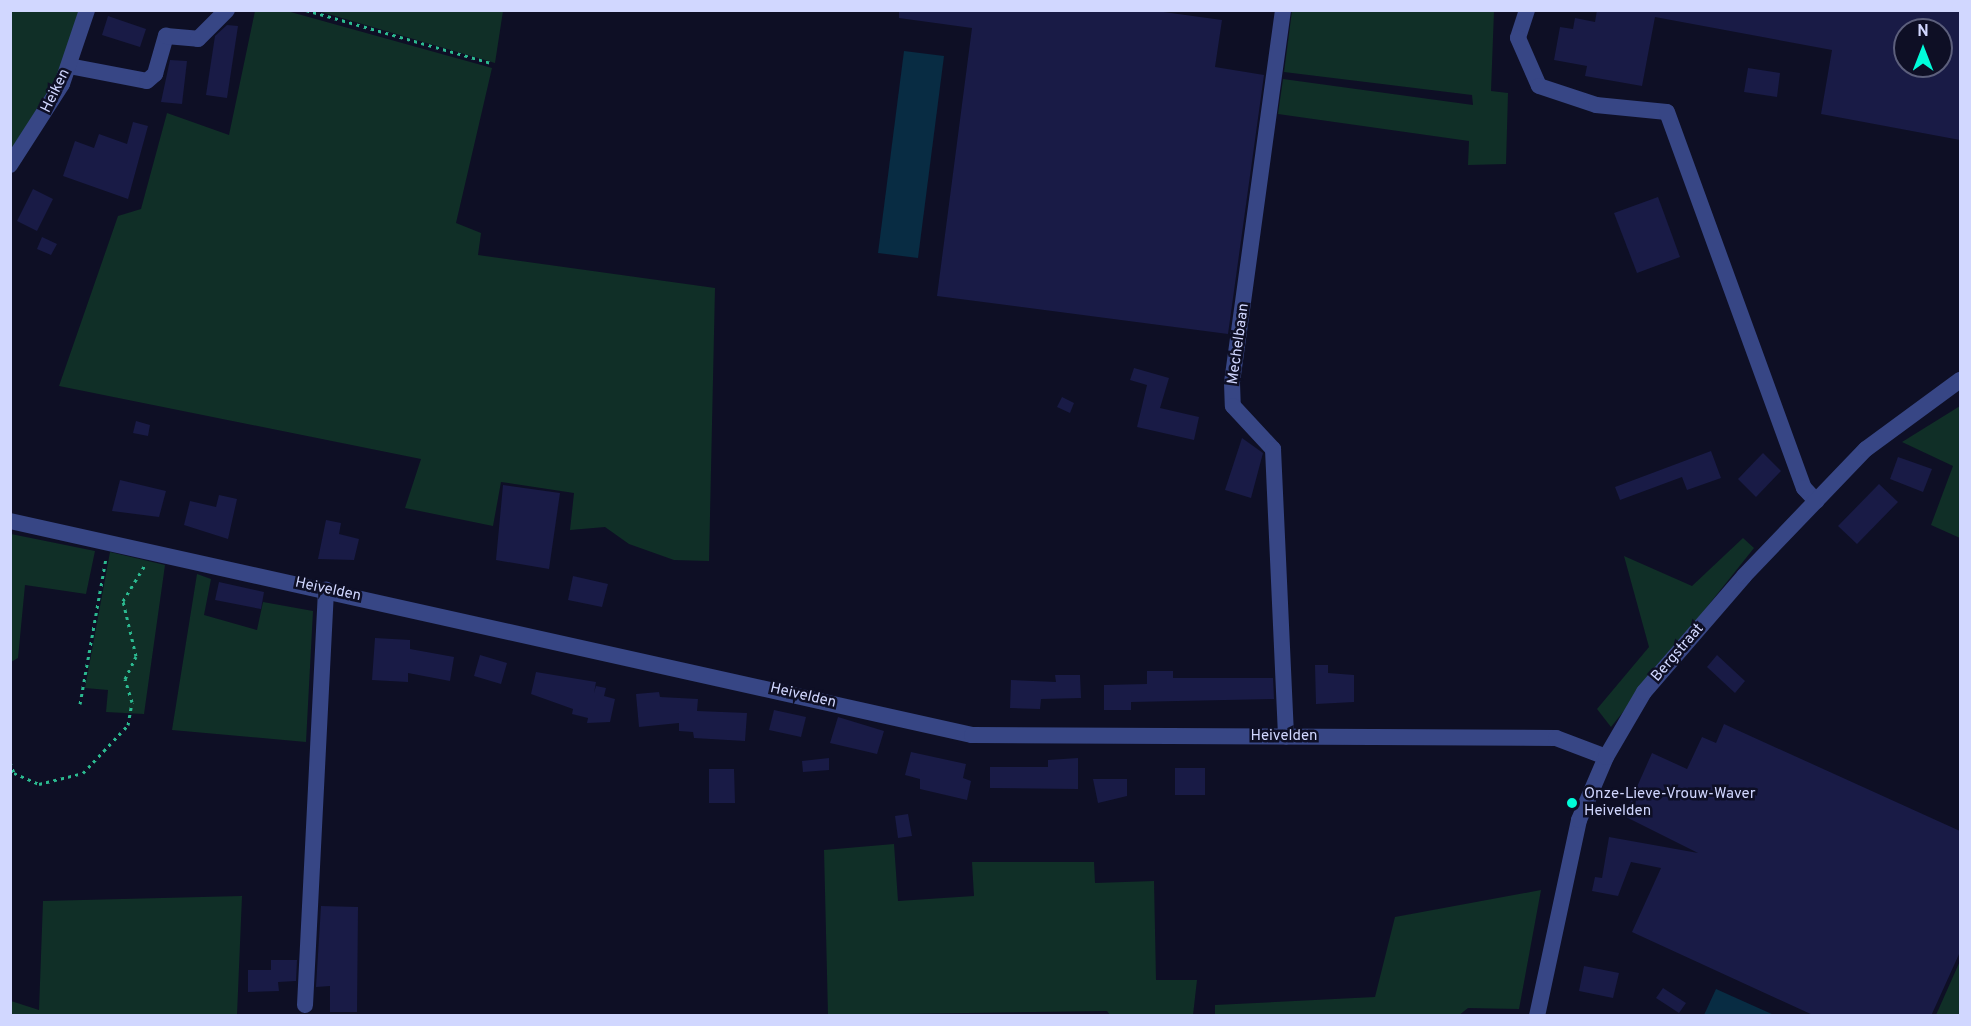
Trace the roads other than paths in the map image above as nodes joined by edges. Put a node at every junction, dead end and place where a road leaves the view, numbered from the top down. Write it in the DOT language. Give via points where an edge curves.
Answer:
graph roads {
  1 [pos="87,10"];
  2 [pos="226,10"];
  3 [pos="1283,10"];
  4 [pos="1527,10"];
  5 [pos="69,66"];
  6 [pos="10,165"];
  7 [pos="1960,380"];
  8 [pos="1816,501"];
  9 [pos="10,521"];
  10 [pos="326,590"];
  11 [pos="1286,737"];
  12 [pos="1606,757"];
  13 [pos="305,1005"];
  14 [pos="1537,1016"];
  1 -- 5 [label="street, Heiken"];
  2 -- 5 [label="street" via="198,39 166,36 155,74 147,81"];
  3 -- 11 [label="street, Mechelbaan" via="1232,383 1233,406 1273,449"];
  4 -- 8 [label="street" via="1518,38 1539,86 1596,105 1667,112 1804,488"];
  5 -- 6 [label="street, Heiken" via="31,139"];
  7 -- 8 [label="street, Bergstraat" via="1866,449"];
  8 -- 12 [label="street, Bergstraat" via="1644,693"];
  9 -- 10 [label="street, Heivelden"];
  10 -- 11 [label="street, Heivelden" via="972,735"];
  10 -- 13 [label="street"];
  11 -- 12 [label="street, Heivelden" via="1556,738"];
  12 -- 14 [label="street, Bergstraat" via="1579,820"];
}
